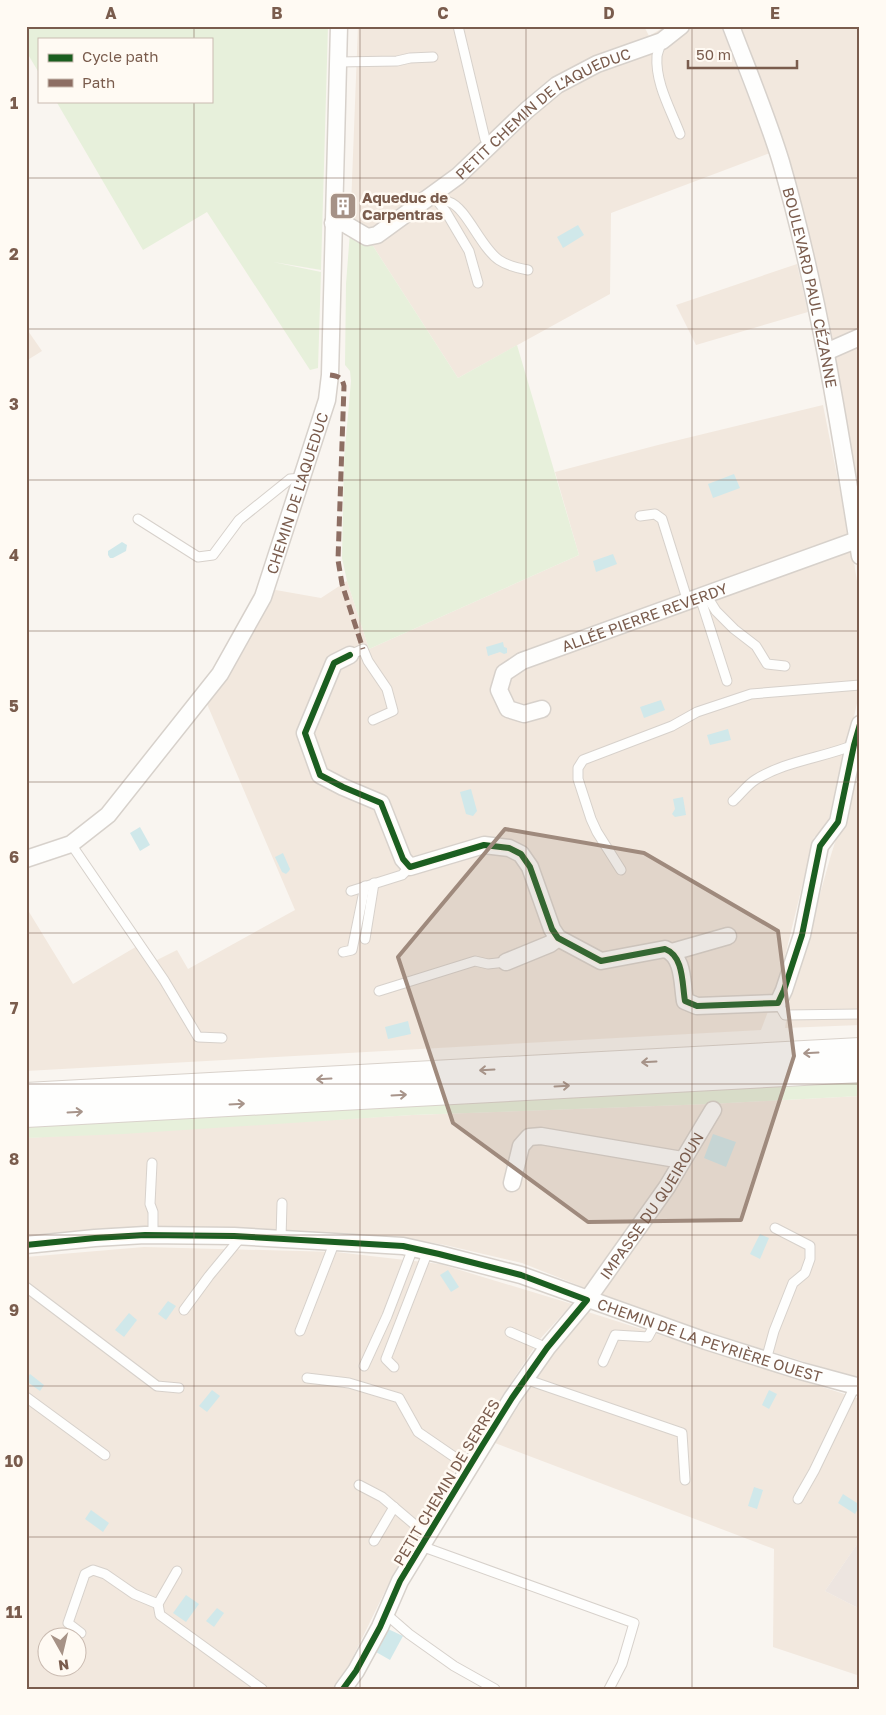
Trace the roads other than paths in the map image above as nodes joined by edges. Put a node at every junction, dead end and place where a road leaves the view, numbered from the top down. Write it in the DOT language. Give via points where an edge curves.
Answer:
graph roads {
  1 [pos="339,26"];
  2 [pos="458,26"];
  3 [pos="681,26"];
  4 [pos="731,26"];
  5 [pos="662,41"];
  6 [pos="433,57"];
  7 [pos="338,62"];
  8 [pos="680,134"];
  9 [pos="490,144"];
  10 [pos="435,198"];
  11 [pos="332,224"];
  12 [pos="528,270"];
  13 [pos="478,283"];
  14 [pos="860,337"];
  15 [pos="826,352"];
  16 [pos="302,478"];
  17 [pos="640,516"];
  18 [pos="138,519"];
  19 [pos="859,548"];
  20 [pos="698,598"];
  21 [pos="350,655"];
  22 [pos="785,666"];
  23 [pos="727,681"];
  24 [pos="860,685"];
  25 [pos="542,710"];
  26 [pos="373,720"];
  27 [pos="860,724"];
  28 [pos="854,745"];
  29 [pos="733,801"];
  30 [pos="71,844"];
  31 [pos="26,859"];
  32 [pos="410,867"];
  33 [pos="621,870"];
  34 [pos="374,883"];
  35 [pos="365,886"];
  36 [pos="351,891"];
  37 [pos="728,936"];
  38 [pos="365,938"];
  39 [pos="558,938"];
  40 [pos="343,952"];
  41 [pos="672,952"];
  42 [pos="506,962"];
  43 [pos="379,991"];
  44 [pos="778,1003"];
  45 [pos="860,1014"];
  46 [pos="222,1038"];
  47 [pos="860,1050"];
  48 [pos="860,1070"];
  49 [pos="26,1095"];
  50 [pos="713,1110"];
  51 [pos="26,1115"];
  52 [pos="682,1160"];
  53 [pos="152,1163"];
  54 [pos="512,1183"];
  55 [pos="282,1203"];
  56 [pos="775,1228"];
  57 [pos="153,1235"];
  58 [pos="242,1236"];
  59 [pos="281,1238"];
  60 [pos="335,1241"];
  61 [pos="26,1245"];
  62 [pos="420,1250"];
  63 [pos="26,1287"];
  64 [pos="587,1300"];
  65 [pos="184,1310"];
  66 [pos="655,1324"];
  67 [pos="300,1331"];
  68 [pos="510,1332"];
  69 [pos="547,1348"];
  70 [pos="766,1360"];
  71 [pos="603,1362"];
  72 [pos="364,1366"];
  73 [pos="394,1367"];
  74 [pos="308,1378"];
  75 [pos="525,1379"];
  76 [pos="857,1386"];
  77 [pos="179,1388"];
  78 [pos="26,1397"];
  79 [pos="105,1455"];
  80 [pos="469,1466"];
  81 [pos="684,1480"];
  82 [pos="359,1484"];
  83 [pos="798,1499"];
  84 [pos="394,1507"];
  85 [pos="374,1541"];
  86 [pos="424,1541"];
  87 [pos="177,1571"];
  88 [pos="158,1604"];
  89 [pos="386,1614"];
  90 [pos="74,1628"];
  91 [pos="262,1689"];
  92 [pos="343,1689"];
  93 [pos="495,1689"];
  94 [pos="609,1689"];
  1 -- 7 [label="street, CHEMIN DE L'AQUEDUC"];
  2 -- 9 [label="lane" via="485,139"];
  3 -- 5 [label="street, PETIT CHEMIN DE L'AQUEDUC"];
  4 -- 15 [label="street, BOULEVARD PAUL CÉZANNE" via="780,160"];
  5 -- 8 [label="lane" via="657,54 658,71"];
  5 -- 9 [label="street, PETIT CHEMIN DE L'AQUEDUC" via="597,64 557,85"];
  6 -- 7 [label="lane"];
  7 -- 11 [label="street, CHEMIN DE L'AQUEDUC"];
  9 -- 10 [label="street, PETIT CHEMIN DE L'AQUEDUC"];
  10 -- 11 [label="street, PETIT CHEMIN DE L'AQUEDUC" via="377,235 368,237 345,224"];
  10 -- 12 [label="lane" via="450,202 463,214 482,243 498,259 511,267"];
  10 -- 13 [label="lane" via="469,251"];
  11 -- 16 [label="street, CHEMIN DE L'AQUEDUC" via="330,375 327,400"];
  14 -- 15 [label="street"];
  15 -- 19 [label="street, BOULEVARD PAUL CÉZANNE"];
  16 -- 18 [label="lane" via="290,479 239,520 213,555 198,557"];
  16 -- 30 [label="street, CHEMIN DE L'AQUEDUC" via="263,597 220,674 108,815"];
  17 -- 20 [label="lane" via="655,514 662,519"];
  19 -- 20 [label="street, ALLÉE PIERRE REVERDY"];
  20 -- 22 [label="lane" via="756,646 767,664"];
  20 -- 23 [label="lane"];
  20 -- 25 [label="street, ALLÉE PIERRE REVERDY" via="522,661 504,673 499,690 508,709 524,714"];
  21 -- 26 [label="lane" via="364,649 368,661 387,689 393,710"];
  21 -- 32 [label="street" via="334,663 305,733 320,775 381,803 402,859"];
  24 -- 33 [label="lane" via="751,694 697,712 672,726 583,760 578,768 578,779 591,819"];
  27 -- 28 [label="street"];
  28 -- 29 [label="lane" via="781,767 754,780"];
  28 -- 44 [label="street" via="838,822 820,846 802,935"];
  30 -- 31 [label="street, CHEMIN DE L'AQUEDUC"];
  30 -- 46 [label="lane" via="164,980 198,1037"];
  32 -- 34 [label="lane" via="402,875"];
  32 -- 39 [label="street" via="484,845 509,848 521,854 530,867"];
  34 -- 35 [label="lane"];
  34 -- 38 [label="lane"];
  35 -- 36 [label="lane"];
  35 -- 40 [label="lane" via="352,950"];
  37 -- 41 [label="street"];
  39 -- 41 [label="street" via="601,961 665,949"];
  39 -- 42 [label="street"];
  41 -- 44 [label="street" via="678,958 685,1001 697,1006"];
  42 -- 43 [label="lane" via="488,964 475,961"];
  44 -- 45 [label="lane" via="785,1015"];
  47 -- 49 [label="main road, one-way"];
  51 -- 48 [label="main road, one-way"];
  50 -- 52 [label="street, IMPASSE DU QUEIROUN"];
  52 -- 54 [label="street" via="541,1136 528,1137 521,1146"];
  52 -- 64 [label="street, IMPASSE DU QUEIROUN"];
  53 -- 57 [label="lane" via="150,1204"];
  55 -- 59 [label="lane"];
  56 -- 70 [label="lane" via="810,1246 810,1259 805,1273 793,1283"];
  57 -- 58 [label="street, CHEMIN DE LA PEYRIÈRE OUEST"];
  57 -- 61 [label="street, CHEMIN DE LA PEYRIÈRE OUEST"];
  58 -- 59 [label="street, CHEMIN DE LA PEYRIÈRE OUEST"];
  58 -- 65 [label="lane"];
  59 -- 60 [label="street, CHEMIN DE LA PEYRIÈRE OUEST"];
  60 -- 62 [label="street, CHEMIN DE LA PEYRIÈRE OUEST"];
  60 -- 67 [label="lane"];
  62 -- 64 [label="street, CHEMIN DE LA PEYRIÈRE OUEST" via="521,1276"];
  62 -- 72 [label="lane"];
  62 -- 73 [label="lane" via="386,1359"];
  63 -- 77 [label="lane" via="157,1386"];
  64 -- 66 [label="street, CHEMIN DE LA PEYRIÈRE OUEST"];
  64 -- 69 [label="street, PETIT CHEMIN DE SERRES"];
  66 -- 70 [label="street, CHEMIN DE LA PEYRIÈRE OUEST"];
  66 -- 71 [label="lane" via="648,1337 615,1335"];
  68 -- 69 [label="lane"];
  69 -- 75 [label="street, PETIT CHEMIN DE SERRES"];
  70 -- 76 [label="street, CHEMIN DE LA PEYRIÈRE OUEST"];
  74 -- 80 [label="lane" via="349,1383 399,1398 418,1432"];
  75 -- 80 [label="street, PETIT CHEMIN DE SERRES"];
  75 -- 81 [label="lane" via="682,1433"];
  76 -- 83 [label="lane"];
  78 -- 79 [label="lane"];
  80 -- 86 [label="street, PETIT CHEMIN DE SERRES"];
  82 -- 84 [label="lane"];
  84 -- 85 [label="lane"];
  84 -- 86 [label="lane"];
  86 -- 89 [label="street, PETIT CHEMIN DE SERRES" via="400,1581"];
  86 -- 94 [label="lane" via="634,1623 622,1664"];
  87 -- 88 [label="lane"];
  88 -- 90 [label="lane" via="94,1570 85,1574 68,1623"];
  88 -- 91 [label="lane" via="160,1614"];
  89 -- 92 [label="street, PETIT CHEMIN DE SERRES"];
  89 -- 93 [label="lane" via="454,1666"];
}
